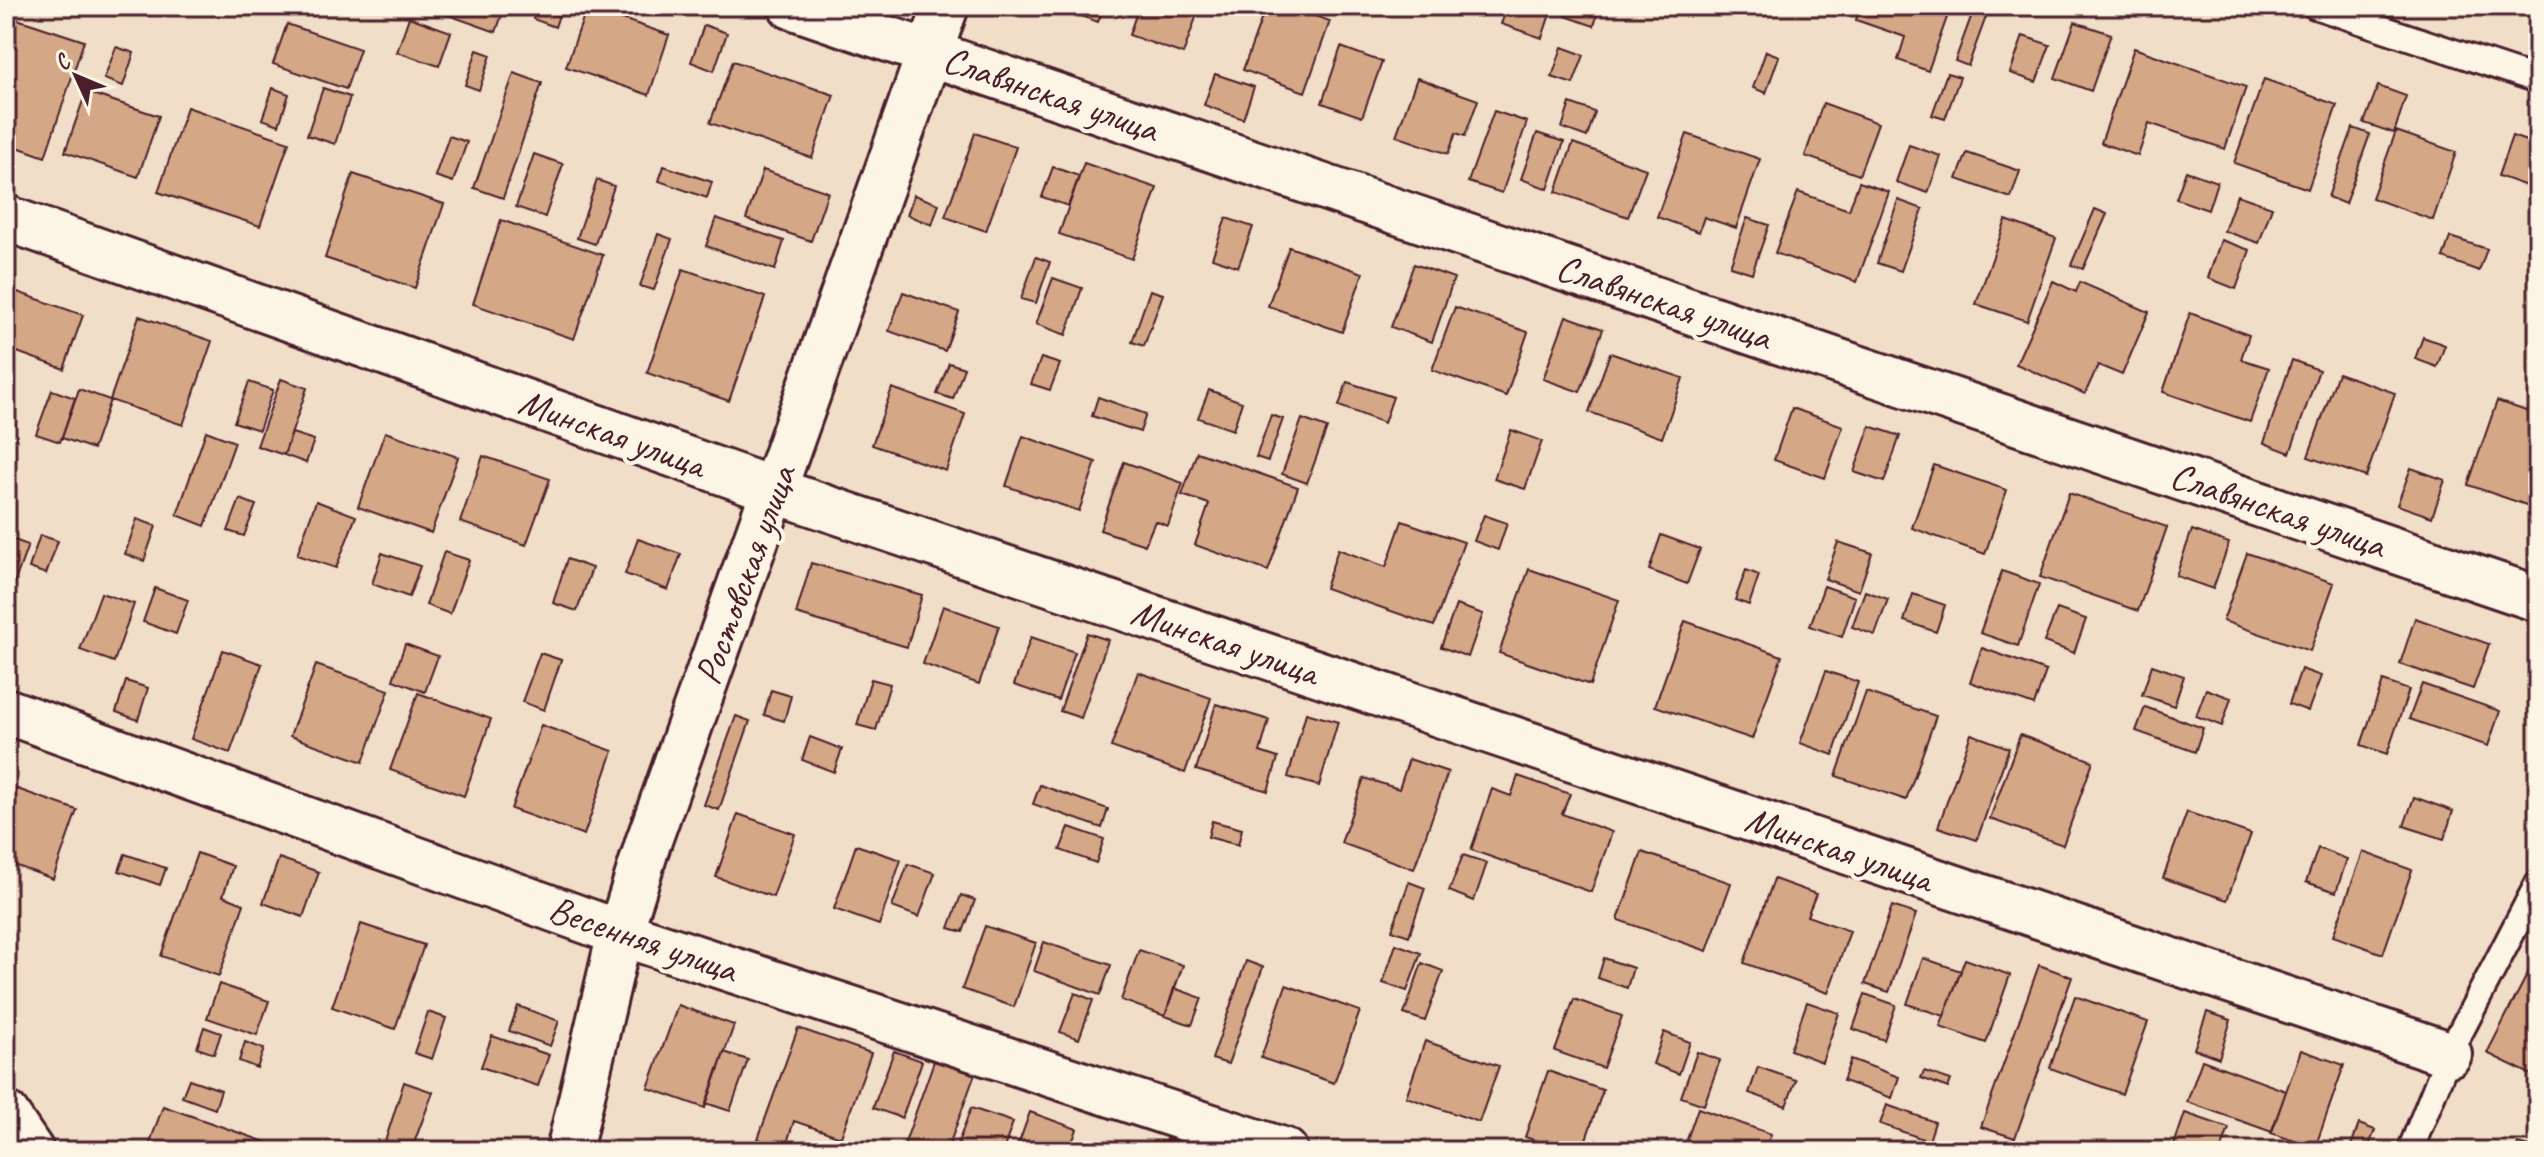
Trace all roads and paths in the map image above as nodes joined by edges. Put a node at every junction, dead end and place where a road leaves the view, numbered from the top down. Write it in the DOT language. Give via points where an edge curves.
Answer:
graph roads {
  1 [pos="791,6"];
  2 [pos="946,6"];
  3 [pos="2315,6"];
  4 [pos="929,53"];
  5 [pos="2538,80"];
  6 [pos="6,218"];
  7 [pos="776,491"];
  8 [pos="2538,599"];
  9 [pos="6,711"];
  10 [pos="2538,883"];
  11 [pos="620,933"];
  12 [pos="2449,1054"];
  13 [pos="6,1114"];
  14 [pos="31,1151"];
  15 [pos="569,1151"];
  16 [pos="1285,1151"];
  17 [pos="2410,1151"];
  1 -- 4 [label="street, Славянская улица"];
  2 -- 4 [label="street, Ростовская улица"];
  3 -- 5 [label="lane"];
  4 -- 7 [label="street, Ростовская улица"];
  4 -- 8 [label="street, Славянская улица"];
  6 -- 7 [label="street, Минская улица"];
  7 -- 11 [label="street, Ростовская улица"];
  7 -- 12 [label="street, Минская улица"];
  9 -- 11 [label="street, Весенняя улица"];
  10 -- 12 [label="lane"];
  11 -- 15 [label="street, Ростовская улица"];
  11 -- 16 [label="street, Весенняя улица"];
  12 -- 17 [label="lane"];
  13 -- 14 [label="street"];
}
